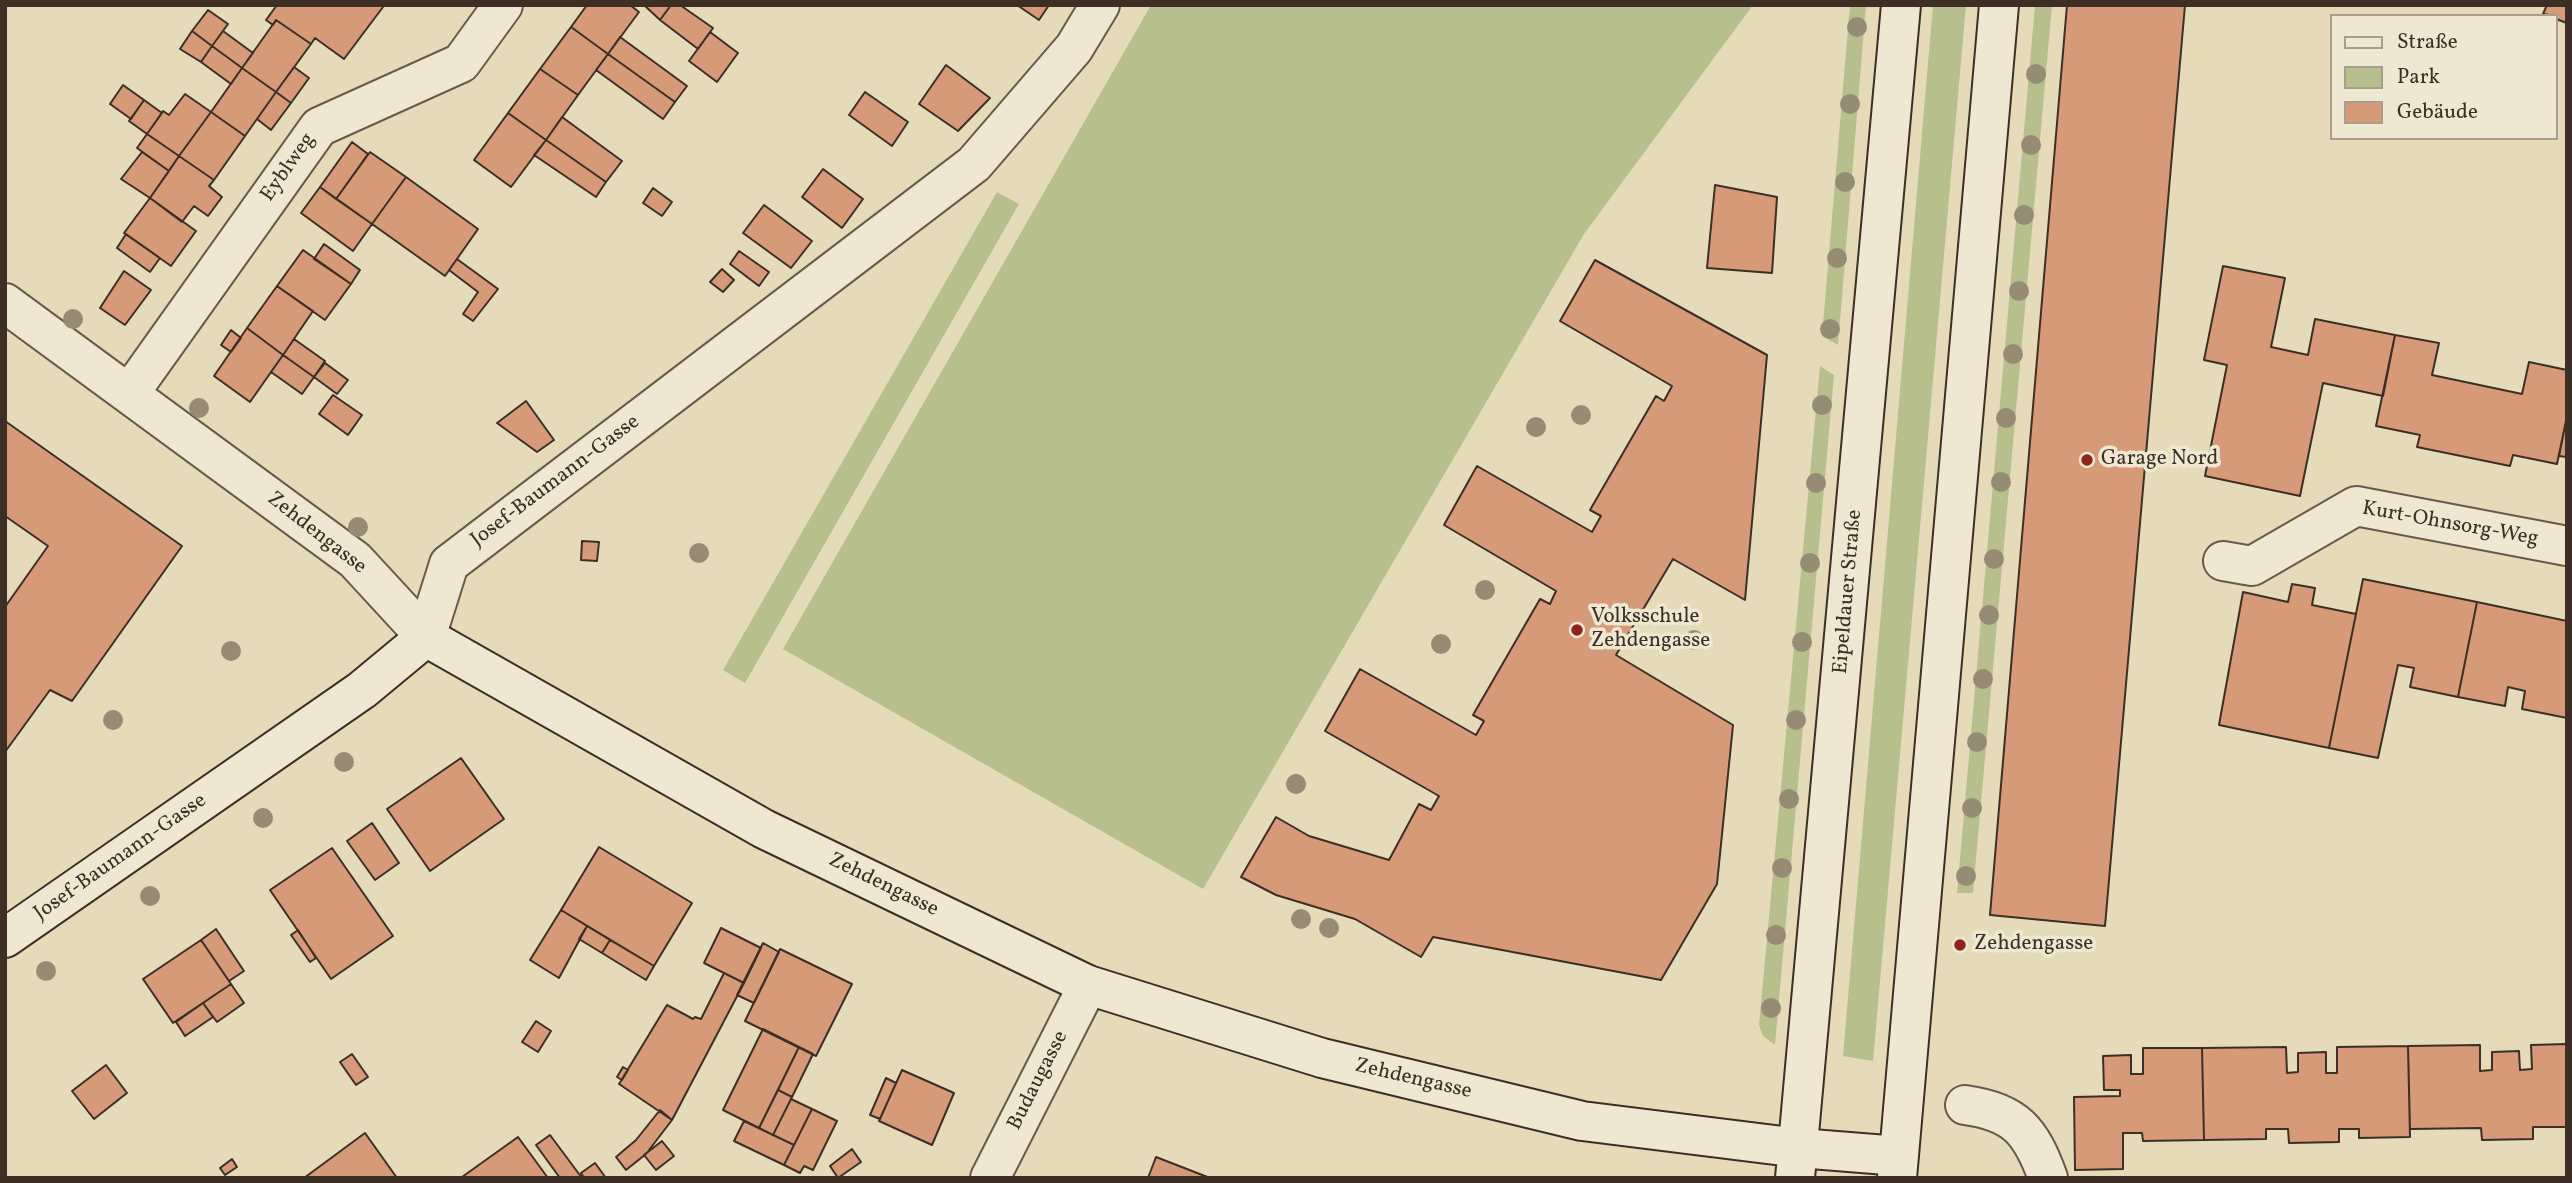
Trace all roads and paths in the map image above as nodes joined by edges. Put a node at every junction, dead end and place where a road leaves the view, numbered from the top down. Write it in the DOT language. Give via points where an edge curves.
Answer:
graph roads {
  1 [pos="503,5"];
  2 [pos="1100,5"];
  3 [pos="1901,5"];
  4 [pos="1999,5"];
  5 [pos="5,303"];
  6 [pos="129,394"];
  7 [pos="2567,546"];
  8 [pos="2223,561"];
  9 [pos="426,637"];
  10 [pos="5,938"];
  11 [pos="1088,985"];
  12 [pos="1965,1105"];
  13 [pos="1797,1163"];
  14 [pos="1898,1167"];
  15 [pos="990,1178"];
  16 [pos="2048,1178"];
  1 -- 6 [label="street, Eyblweg" via="461,63 318,127"];
  2 -- 9 [label="street, Josef-Baumann-Gasse" via="1074,48 974,164 449,564"];
  3 -- 13 [label="street, Eipeldauer Straße"];
  4 -- 14 [label="street"];
  5 -- 6 [label="street, Zehdengasse"];
  6 -- 9 [label="street, Zehdengasse" via="355,560"];
  7 -- 8 [label="street, Kurt-Ohnsorg-Weg" via="2356,506 2252,566"];
  9 -- 10 [label="street, Josef-Baumann-Gasse" via="362,690"];
  9 -- 11 [label="street, Zehdengasse" via="764,829"];
  11 -- 13 [label="street, Zehdengasse" via="1322,1058 1582,1121"];
  11 -- 15 [label="street, Budaugasse"];
  12 -- 16 [label="street" via="2004,1114 2030,1135"];
  13 -- 14 [label="street, Zehdengasse"];
}
